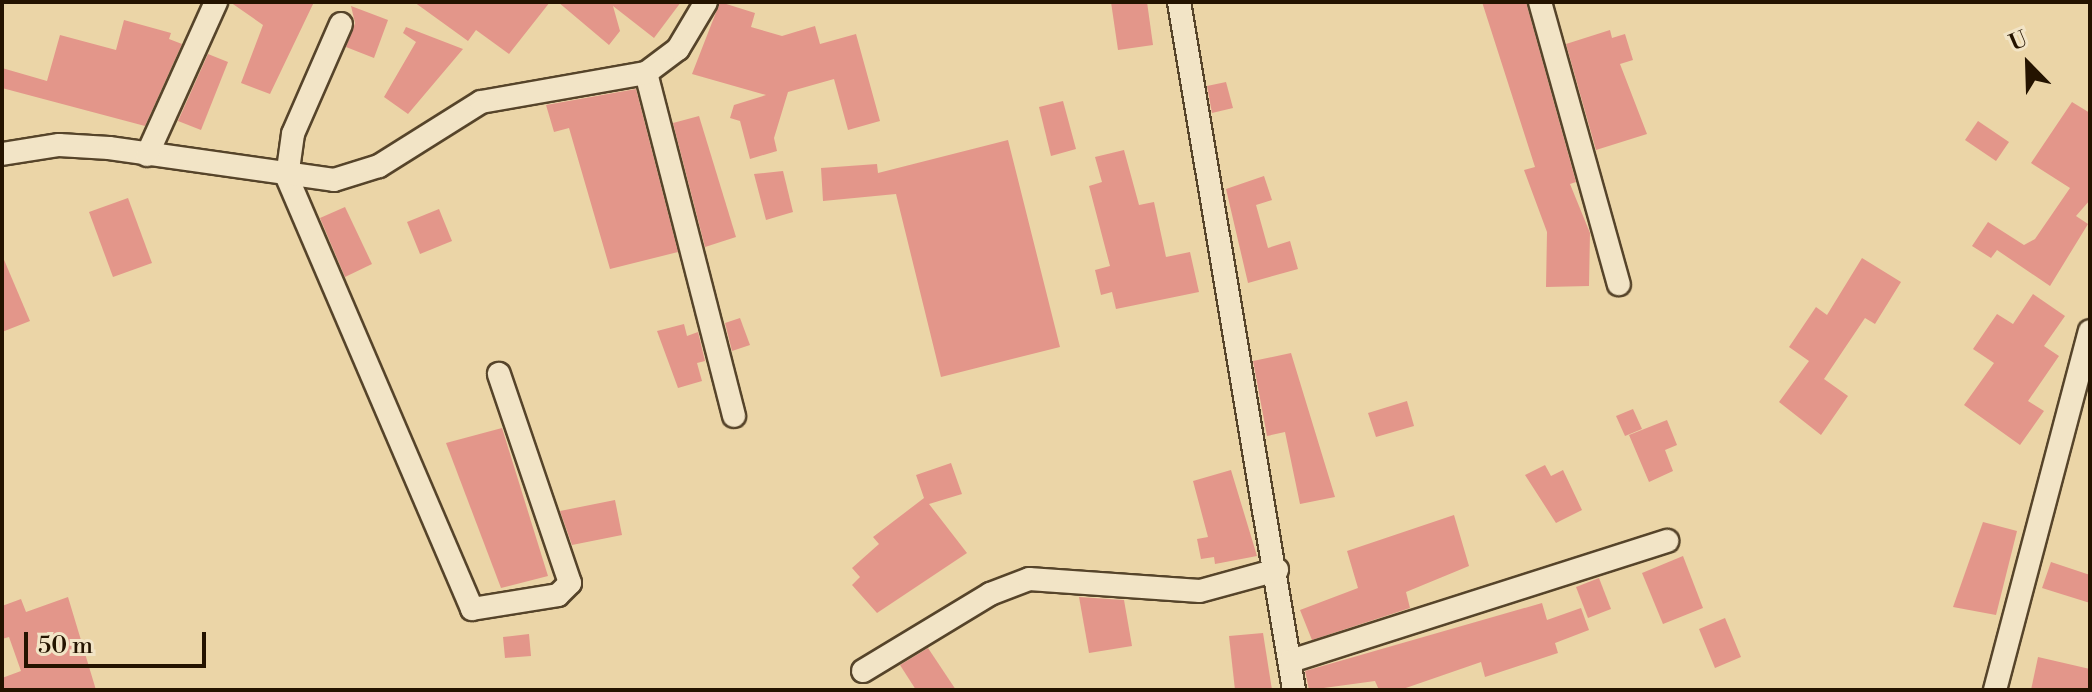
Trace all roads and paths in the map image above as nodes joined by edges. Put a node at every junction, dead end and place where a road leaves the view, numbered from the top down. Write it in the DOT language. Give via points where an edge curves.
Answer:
graph roads {
  1 [pos="216,2"];
  2 [pos="706,2"];
  3 [pos="1179,2"];
  4 [pos="1540,2"];
  5 [pos="341,24"];
  6 [pos="646,73"];
  7 [pos="2,154"];
  8 [pos="147,155"];
  9 [pos="287,177"];
  10 [pos="1619,284"];
  11 [pos="2090,331"];
  12 [pos="499,374"];
  13 [pos="734,416"];
  14 [pos="1667,541"];
  15 [pos="1277,570"];
  16 [pos="1291,661"];
  17 [pos="863,671"];
  18 [pos="1294,690"];
  19 [pos="1995,690"];
  1 -- 8 [label="street"];
  2 -- 6 [label="street" via="678,49"];
  3 -- 15 [label="street"];
  4 -- 10 [label="street"];
  5 -- 9 [label="street" via="293,134"];
  6 -- 9 [label="street" via="511,92 460,113 379,166 334,180"];
  6 -- 13 [label="street"];
  7 -- 8 [label="street" via="59,145"];
  8 -- 9 [label="street"];
  9 -- 12 [label="street" via="472,609 558,595 570,583"];
  11 -- 19 [label="street"];
  14 -- 16 [label="street"];
  15 -- 16 [label="street"];
  15 -- 17 [label="street" via="1200,591 1029,579"];
  16 -- 18 [label="street"];
}
